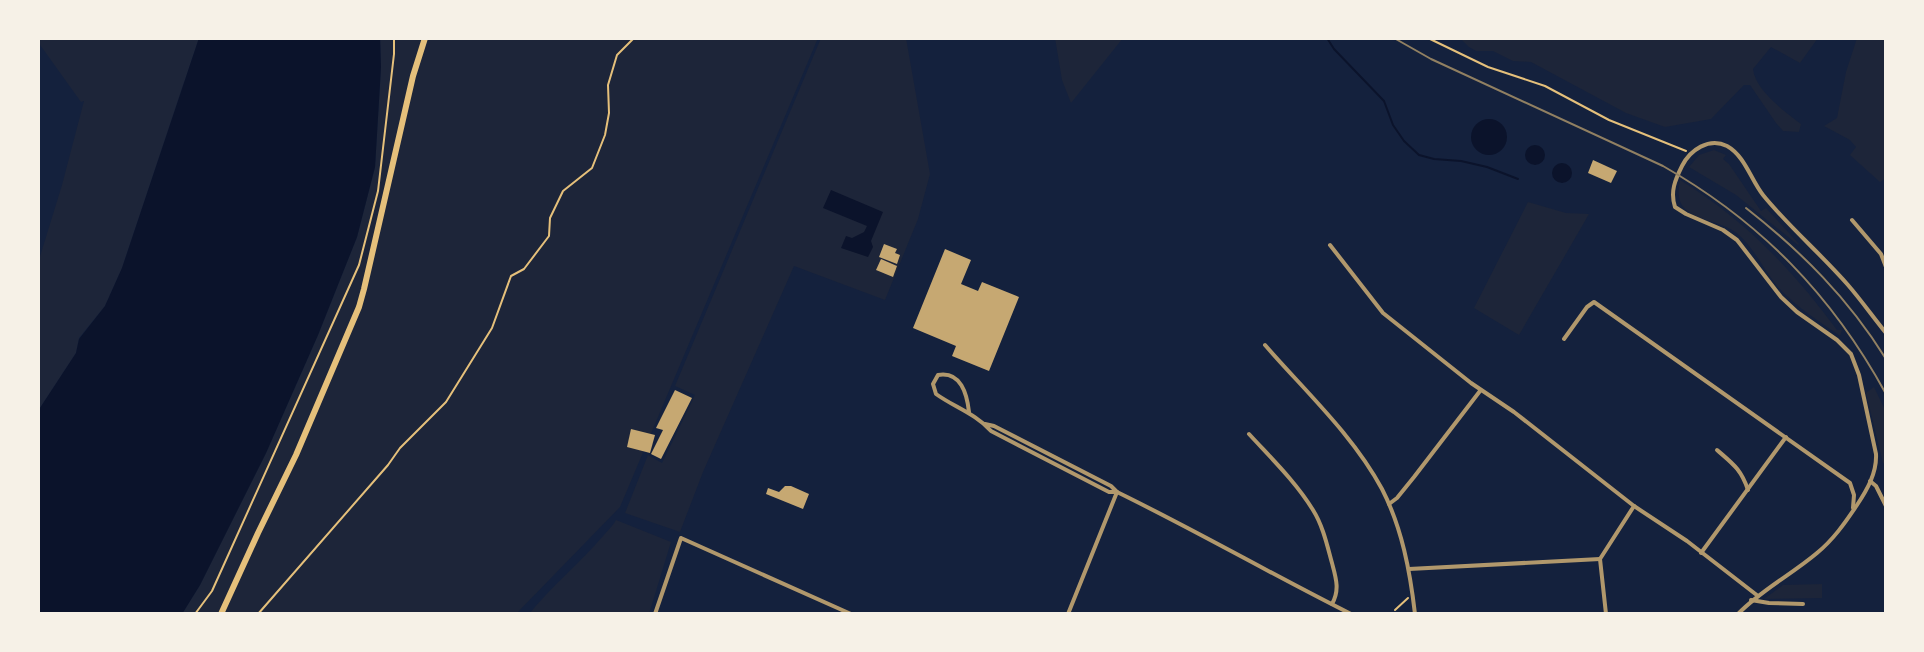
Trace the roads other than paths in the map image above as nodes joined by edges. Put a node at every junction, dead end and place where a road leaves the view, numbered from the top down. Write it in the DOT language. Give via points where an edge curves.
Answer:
graph roads {
  1 [pos="425,38"];
  2 [pos="1852,220"];
  3 [pos="1330,245"];
  4 [pos="1886,267"];
  5 [pos="1886,333"];
  6 [pos="1564,339"];
  7 [pos="1265,345"];
  8 [pos="1480,390"];
  9 [pos="969,412"];
  10 [pos="1249,434"];
  11 [pos="1786,437"];
  12 [pos="1717,450"];
  13 [pos="1870,481"];
  14 [pos="1748,490"];
  15 [pos="1117,492"];
  16 [pos="1389,504"];
  17 [pos="1634,506"];
  18 [pos="1886,506"];
  19 [pos="1853,511"];
  20 [pos="1701,553"];
  21 [pos="1600,559"];
  22 [pos="1409,569"];
  23 [pos="1758,596"];
  24 [pos="1751,600"];
  25 [pos="1332,604"];
  26 [pos="1803,604"];
  27 [pos="221,614"];
  28 [pos="655,614"];
  29 [pos="851,614"];
  30 [pos="1068,614"];
  31 [pos="1351,614"];
  32 [pos="1415,614"];
  33 [pos="1606,614"];
  34 [pos="1738,614"];
  1 -- 27 [label="main road" via="359,307"];
  2 -- 4 [label="street"];
  3 -- 8 [label="street" via="1378,309"];
  5 -- 13 [label="street" via="1763,194 1737,154 1710,143 1691,153 1675,180 1675,207 1737,240 1781,297 1855,360 1876,454"];
  6 -- 11 [label="street" via="1594,302"];
  7 -- 16 [label="street" via="1351,443"];
  8 -- 16 [label="street"];
  8 -- 17 [label="street"];
  9 -- 9 [label="street" via="962,385 954,377 941,374 934,379 936,394"];
  9 -- 15 [label="street" via="991,431"];
  10 -- 25 [label="street" via="1314,511 1338,586"];
  11 -- 14 [label="street"];
  11 -- 19 [label="street" via="1850,483"];
  12 -- 14 [label="street" via="1736,465"];
  13 -- 18 [label="street"];
  13 -- 19 [label="street"];
  14 -- 20 [label="street"];
  15 -- 25 [label="street"];
  15 -- 30 [label="street"];
  16 -- 22 [label="street"];
  17 -- 20 [label="street"];
  17 -- 21 [label="street"];
  19 -- 23 [label="street" via="1816,554"];
  20 -- 23 [label="street"];
  21 -- 22 [label="street"];
  21 -- 33 [label="street"];
  22 -- 32 [label="street"];
  23 -- 24 [label="street"];
  24 -- 26 [label="street"];
  24 -- 34 [label="street"];
  25 -- 31 [label="street"];
  28 -- 29 [label="street" via="681,538"];
}
